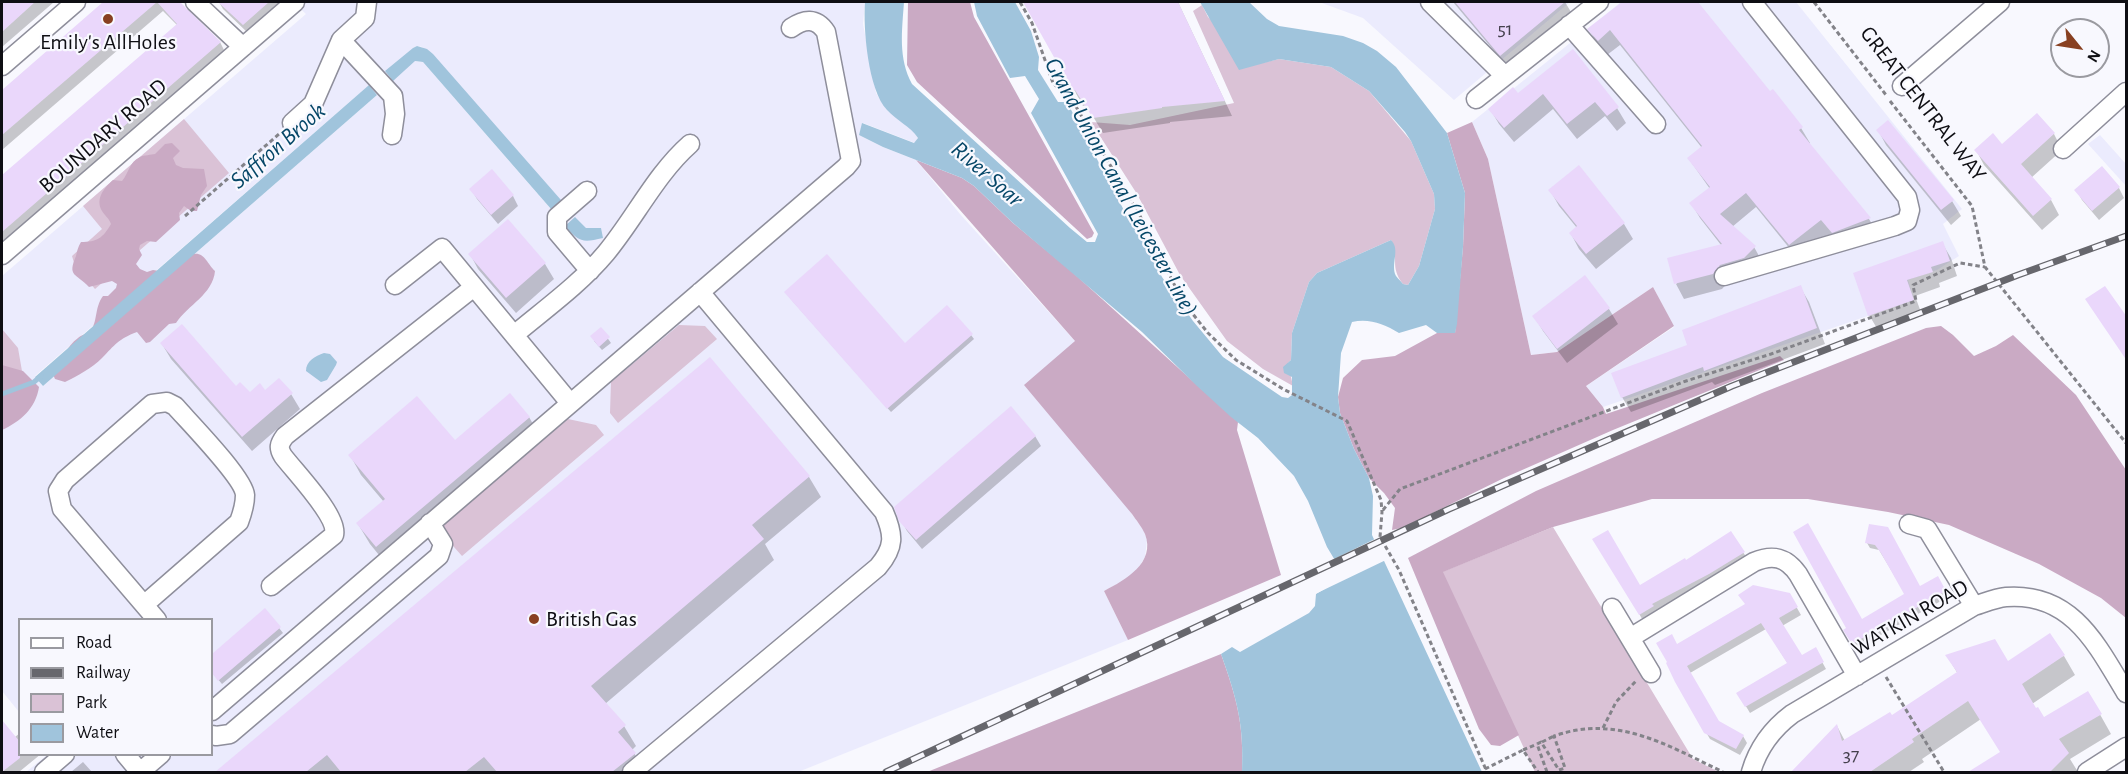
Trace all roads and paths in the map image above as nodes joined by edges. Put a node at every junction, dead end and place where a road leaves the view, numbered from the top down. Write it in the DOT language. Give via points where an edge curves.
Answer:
graph roads {
  1 [pos="76,2"];
  2 [pos="195,2"];
  3 [pos="367,2"];
  4 [pos="1020,2"];
  5 [pos="1430,2"];
  6 [pos="1599,2"];
  7 [pos="1752,2"];
  8 [pos="1814,2"];
  9 [pos="2000,2"];
  10 [pos="292,4"];
  11 [pos="1569,25"];
  12 [pos="790,28"];
  13 [pos="341,40"];
  14 [pos="243,47"];
  15 [pos="2,66"];
  16 [pos="1505,76"];
  17 [pos="1902,86"];
  18 [pos="2127,92"];
  19 [pos="1476,99"];
  20 [pos="292,123"];
  21 [pos="1656,124"];
  22 [pos="392,135"];
  23 [pos="690,144"];
  24 [pos="2063,149"];
  25 [pos="587,191"];
  26 [pos="185,216"];
  27 [pos="2,255"];
  28 [pos="1985,267"];
  29 [pos="590,271"];
  30 [pos="1724,276"];
  31 [pos="395,285"];
  32 [pos="474,287"];
  33 [pos="700,292"];
  34 [pos="514,335"];
  35 [pos="570,403"];
  36 [pos="2127,444"];
  37 [pos="1382,512"];
  38 [pos="430,523"];
  39 [pos="1909,524"];
  40 [pos="271,586"];
  41 [pos="145,604"];
  42 [pos="1974,606"];
  43 [pos="1612,608"];
  44 [pos="156,618"];
  45 [pos="1630,638"];
  46 [pos="1878,664"];
  47 [pos="1651,673"];
  48 [pos="1857,676"];
  49 [pos="2127,693"];
  50 [pos="215,700"];
  51 [pos="1603,728"];
  52 [pos="213,735"];
  53 [pos="1554,736"];
  54 [pos="1539,743"];
  55 [pos="2127,747"];
  56 [pos="1523,750"];
  57 [pos="63,756"];
  58 [pos="127,756"];
  59 [pos="159,756"];
  60 [pos="1486,771"];
  61 [pos="44,772"];
  62 [pos="140,772"];
  63 [pos="632,772"];
  64 [pos="1538,772"];
  65 [pos="1547,772"];
  66 [pos="1723,772"];
  67 [pos="1751,772"];
  68 [pos="1944,772"];
  69 [pos="2087,772"];
  1 -- 15 [label="street"];
  2 -- 14 [label="street"];
  3 -- 13 [label="street" via="365,18"];
  4 -- 37 [label="path" via="1032,23 1053,83 1075,105 1140,216 1179,294 1208,333 1236,360 1347,421 1381,500"];
  5 -- 16 [label="street"];
  6 -- 11 [label="street"];
  7 -- 30 [label="street" via="1907,197 1910,210 1907,221 1895,226"];
  8 -- 28 [label="path, GREAT CENTRAL WAY" via="1972,206"];
  9 -- 17 [label="street"];
  10 -- 14 [label="street, BOUNDARY ROAD"];
  11 -- 16 [label="street"];
  11 -- 21 [label="street"];
  12 -- 33 [label="street" via="806,20 821,25 826,32 851,161"];
  13 -- 20 [label="street" via="313,104"];
  13 -- 22 [label="street" via="393,96"];
  14 -- 27 [label="street, BOUNDARY ROAD"];
  16 -- 19 [label="street"];
  18 -- 24 [label="street"];
  20 -- 26 [label="path"];
  23 -- 29 [label="street" via="674,158"];
  25 -- 29 [label="street" via="557,217 557,232"];
  28 -- 36 [label="path, GREAT CENTRAL WAY"];
  28 -- 37 [label="path" via="1959,263 1913,285 1916,301 1686,381 1400,489"];
  29 -- 34 [label="street"];
  31 -- 32 [label="street" via="442,248"];
  32 -- 34 [label="street"];
  32 -- 40 [label="street" via="279,444 283,456 332,518 336,531"];
  33 -- 35 [label="street"];
  33 -- 63 [label="street" via="884,512 892,541 888,556 878,567"];
  34 -- 35 [label="street"];
  35 -- 38 [label="street"];
  37 -- 60 [label="path" via="1380,537 1400,570"];
  38 -- 50 [label="street"];
  38 -- 52 [label="street" via="443,544 439,556 230,734"];
  39 -- 42 [label="street" via="1927,529"];
  41 -- 41 [label="street" via="239,522 251,488 237,478 175,406 167,402 152,404 65,480 58,491 62,509"];
  41 -- 44 [label="street"];
  42 -- 46 [label="street, WATKIN ROAD"];
  42 -- 49 [label="street, WATKIN ROAD" via="2004,597 2040,601 2058,609 2079,622 2093,638"];
  43 -- 45 [label="street"];
  45 -- 47 [label="street"];
  45 -- 48 [label="street" via="1754,562 1778,557 1791,563 1798,573"];
  46 -- 48 [label="street, WATKIN ROAD"];
  46 -- 68 [label="path"];
  47 -- 51 [label="path" via="1626,690"];
  48 -- 67 [label="street, WATKIN ROAD" via="1776,726 1762,745"];
  51 -- 53 [label="path"];
  51 -- 66 [label="path" via="1657,741"];
  53 -- 54 [label="path"];
  53 -- 54 [label="path" via="1564,768 1559,770"];
  54 -- 56 [label="path"];
  54 -- 65 [label="path"];
  55 -- 69 [label="street"];
  56 -- 60 [label="path"];
  56 -- 64 [label="path"];
  57 -- 61 [label="street"];
  58 -- 62 [label="street"];
  59 -- 62 [label="street"];
}
